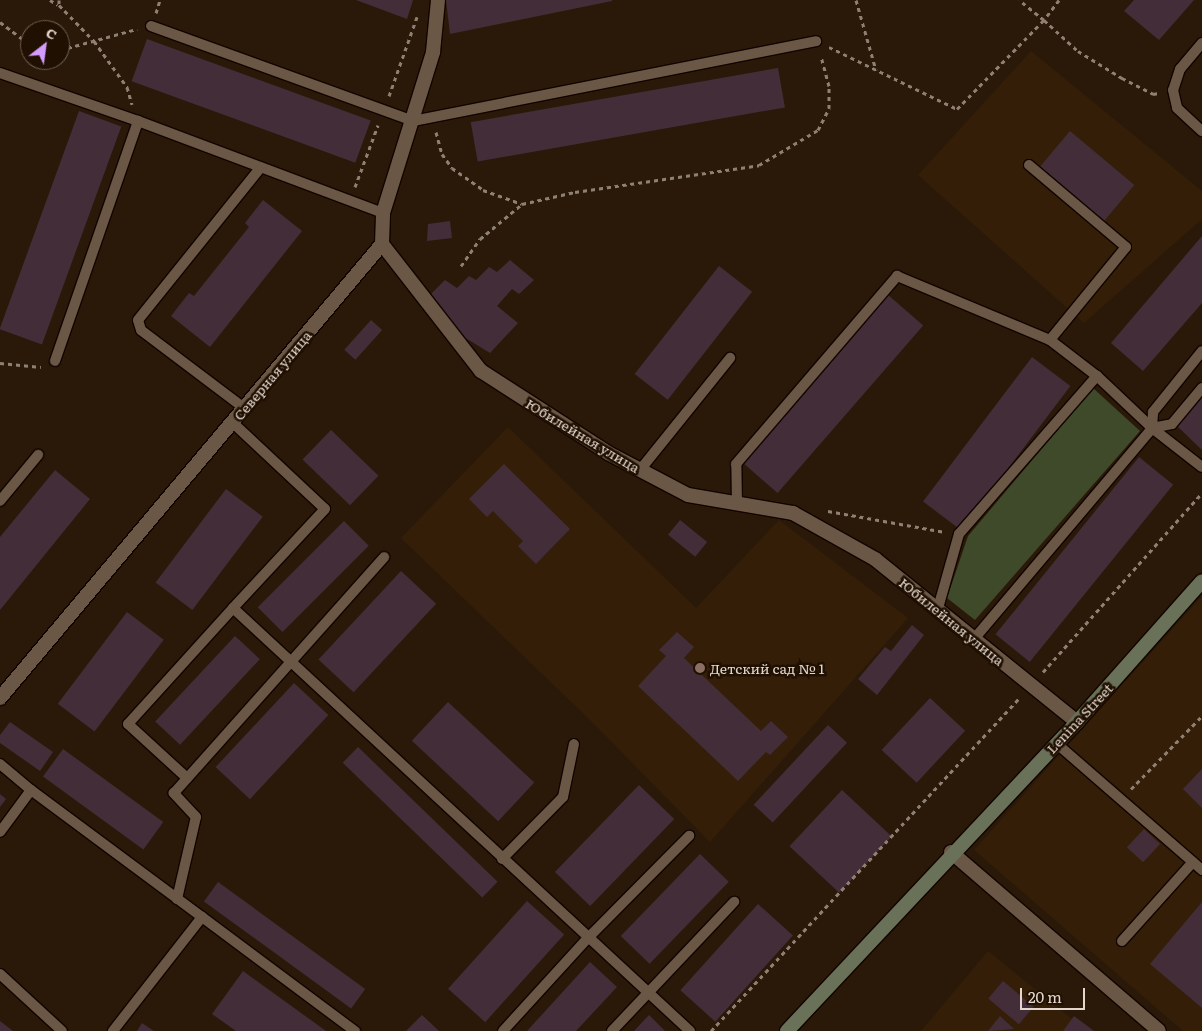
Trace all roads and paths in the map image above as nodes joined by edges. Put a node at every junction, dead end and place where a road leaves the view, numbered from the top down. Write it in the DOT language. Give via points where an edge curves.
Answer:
graph roads {
  1 [pos="50,0"];
  2 [pos="59,0"];
  3 [pos="160,0"];
  4 [pos="438,0"];
  5 [pos="856,0"];
  6 [pos="1019,0"];
  7 [pos="1059,0"];
  8 [pos="59,5"];
  9 [pos="1044,20"];
  10 [pos="0,22"];
  11 [pos="152,26"];
  12 [pos="20,37"];
  13 [pos="94,41"];
  14 [pos="816,41"];
  15 [pos="1202,44"];
  16 [pos="70,47"];
  17 [pos="876,70"];
  18 [pos="0,73"];
  19 [pos="1173,90"];
  20 [pos="432,117"];
  21 [pos="413,121"];
  22 [pos="138,122"];
  23 [pos="1200,125"];
  24 [pos="1029,165"];
  25 [pos="261,167"];
  26 [pos="522,204"];
  27 [pos="383,213"];
  28 [pos="382,244"];
  29 [pos="462,266"];
  30 [pos="1050,340"];
  31 [pos="1202,351"];
  32 [pos="730,358"];
  33 [pos="55,361"];
  34 [pos="0,362"];
  35 [pos="1097,376"];
  36 [pos="1202,388"];
  37 [pos="244,408"];
  38 [pos="232,422"];
  39 [pos="1152,428"];
  40 [pos="38,455"];
  41 [pos="1202,467"];
  42 [pos="640,470"];
  43 [pos="1202,493"];
  44 [pos="0,501"];
  45 [pos="737,503"];
  46 [pos="824,511"];
  47 [pos="959,534"];
  48 [pos="384,556"];
  49 [pos="1202,581"];
  50 [pos="233,608"];
  51 [pos="938,608"];
  52 [pos="974,639"];
  53 [pos="289,661"];
  54 [pos="1031,685"];
  55 [pos="0,698"];
  56 [pos="1202,716"];
  57 [pos="1077,722"];
  58 [pos="1056,743"];
  59 [pos="574,744"];
  60 [pos="0,764"];
  61 [pos="187,778"];
  62 [pos="31,790"];
  63 [pos="1121,799"];
  64 [pos="0,832"];
  65 [pos="689,836"];
  66 [pos="951,852"];
  67 [pos="502,859"];
  68 [pos="1193,862"];
  69 [pos="1202,870"];
  70 [pos="177,898"];
  71 [pos="734,902"];
  72 [pos="202,917"];
  73 [pos="588,938"];
  74 [pos="1122,941"];
  75 [pos="0,974"];
  76 [pos="647,994"];
  77 [pos="62,1031"];
  78 [pos="113,1031"];
  79 [pos="354,1031"];
  80 [pos="503,1031"];
  81 [pos="612,1031"];
  82 [pos="690,1031"];
  83 [pos="711,1031"];
  84 [pos="786,1031"];
  85 [pos="1158,1031"];
  1 -- 8 [label="path"];
  2 -- 8 [label="path"];
  3 -- 11 [label="path"];
  4 -- 21 [label="street" via="433,52"];
  5 -- 17 [label="path"];
  6 -- 9 [label="path"];
  7 -- 9 [label="path"];
  8 -- 13 [label="path"];
  9 -- 17 [label="path" via="957,109"];
  9 -- 19 [label="path" via="1078,51 1122,78 1153,94"];
  10 -- 12 [label="path"];
  11 -- 13 [label="path"];
  11 -- 21 [label="lane"];
  13 -- 16 [label="path"];
  13 -- 22 [label="path" via="127,87"];
  14 -- 17 [label="path"];
  14 -- 20 [label="lane"];
  14 -- 26 [label="path" via="829,86 829,108 818,130 800,144 758,165 575,192"];
  15 -- 19 [label="lane" via="1180,69"];
  18 -- 22 [label="lane"];
  19 -- 23 [label="lane" via="1177,108"];
  20 -- 21 [label="lane"];
  20 -- 26 [label="path" via="442,154 452,168 483,190"];
  21 -- 27 [label="street"];
  22 -- 25 [label="lane"];
  22 -- 33 [label="lane"];
  24 -- 30 [label="lane" via="1126,247"];
  25 -- 27 [label="lane"];
  25 -- 37 [label="lane" via="138,320 141,330"];
  26 -- 29 [label="path" via="480,239"];
  27 -- 28 [label="street"];
  28 -- 37 [label="street, Северная улица"];
  28 -- 42 [label="street, Юбилейная улица" via="482,371 608,453"];
  30 -- 35 [label="lane"];
  30 -- 45 [label="lane" via="897,276 736,464"];
  31 -- 39 [label="lane" via="1153,412"];
  32 -- 42 [label="lane"];
  33 -- 34 [label="path" via="35,368"];
  35 -- 39 [label="lane"];
  35 -- 47 [label="lane"];
  36 -- 39 [label="lane" via="1172,424"];
  37 -- 38 [label="street, Северная улица"];
  38 -- 50 [label="lane" via="325,509"];
  38 -- 55 [label="street, Северная улица"];
  39 -- 41 [label="lane"];
  39 -- 52 [label="lane"];
  40 -- 44 [label="lane"];
  42 -- 45 [label="street, Юбилейная улица" via="688,495"];
  43 -- 54 [label="path"];
  45 -- 51 [label="street, Юбилейная улица" via="793,513 875,559"];
  46 -- 47 [label="path"];
  47 -- 51 [label="lane"];
  48 -- 53 [label="lane"];
  49 -- 57 [label="main road, Lenina Street"];
  50 -- 53 [label="lane"];
  50 -- 61 [label="lane" via="128,724"];
  51 -- 52 [label="street, Юбилейная улица"];
  52 -- 54 [label="street, Юбилейная улица"];
  53 -- 61 [label="lane"];
  53 -- 67 [label="lane"];
  54 -- 57 [label="street, Юбилейная улица"];
  54 -- 83 [label="path"];
  56 -- 63 [label="path"];
  57 -- 58 [label="main road, Lenina Street"];
  58 -- 63 [label="lane"];
  58 -- 66 [label="main road, Lenina Street"];
  59 -- 67 [label="lane" via="562,797"];
  60 -- 62 [label="lane"];
  61 -- 70 [label="lane" via="174,793 196,818"];
  62 -- 64 [label="lane"];
  62 -- 70 [label="lane"];
  63 -- 68 [label="lane"];
  65 -- 73 [label="lane"];
  66 -- 84 [label="main road, Lenina Street"];
  66 -- 85 [label="street"];
  67 -- 73 [label="lane"];
  68 -- 69 [label="lane"];
  68 -- 74 [label="lane"];
  70 -- 72 [label="lane"];
  71 -- 76 [label="lane"];
  72 -- 78 [label="lane"];
  72 -- 79 [label="lane"];
  73 -- 76 [label="lane"];
  73 -- 80 [label="lane"];
  75 -- 77 [label="lane"];
  76 -- 81 [label="lane"];
  76 -- 82 [label="lane"];
}
